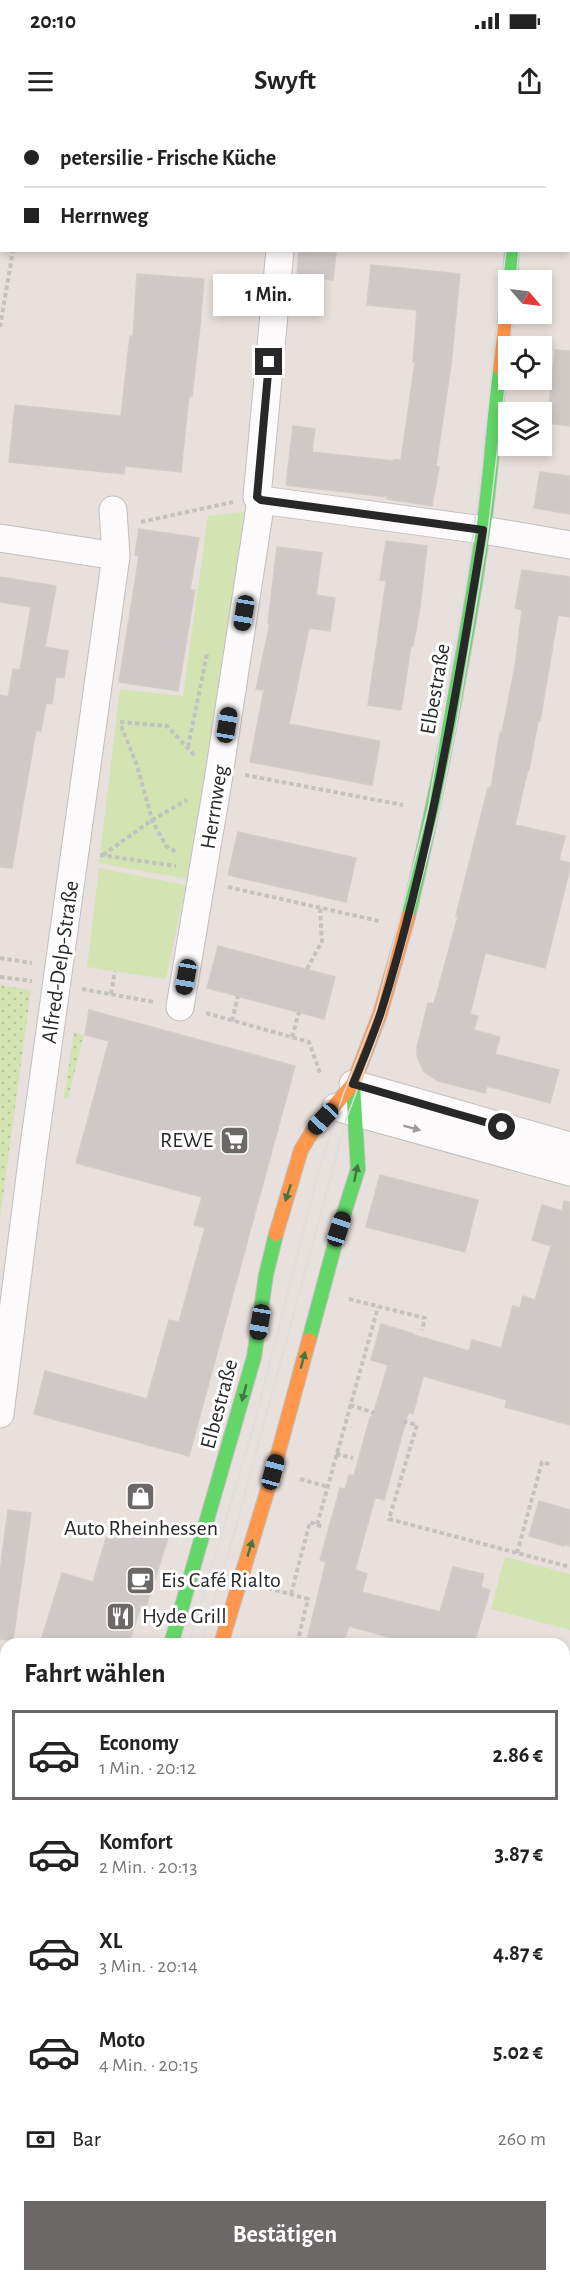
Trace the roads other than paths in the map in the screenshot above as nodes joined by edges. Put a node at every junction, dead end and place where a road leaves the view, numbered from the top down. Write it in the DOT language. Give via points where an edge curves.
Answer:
graph roads {
  1 [pos="280,252"];
  2 [pos="512,252"];
  3 [pos="511,270"];
  4 [pos="505,324"];
  5 [pos="259,499"];
  6 [pos="123,518"];
  7 [pos="483,530"];
  8 [pos="0,538"];
  9 [pos="570,545"];
  10 [pos="116,556"];
  11 [pos="180,1007"];
  12 [pos="353,1084"];
  13 [pos="346,1110"];
  14 [pos="570,1146"];
  15 [pos="570,1172"];
  16 [pos="0,1414"];
  17 [pos="173,1638"];
  18 [pos="223,1638"];
  1 -- 5 [label="street, Herrnweg"];
  2 -- 3 [label="main road"];
  4 -- 7 [label="main road, Elbestraße"];
  5 -- 7 [label="street"];
  5 -- 11 [label="street, Herrnweg" via="219,776"];
  6 -- 10 [label="street, Alfred-Delp-Straße"];
  7 -- 9 [label="street"];
  7 -- 12 [label="main road, Elbestraße" via="460,671 406,927 380,1014"];
  8 -- 10 [label="street"];
  10 -- 16 [label="street, Alfred-Delp-Straße" via="107,718 75,851"];
  12 -- 13 [label="main road, Elbestraße"];
  12 -- 13 [label="main road, Elbestraße"];
  12 -- 14 [label="street"];
  13 -- 15 [label="street, one-way"];
  13 -- 17 [label="main road, Elbestraße, one-way" via="312,1132 301,1150 266,1275 254,1357"];
  18 -- 13 [label="main road, Elbestraße, one-way" via="358,1169"];
}
